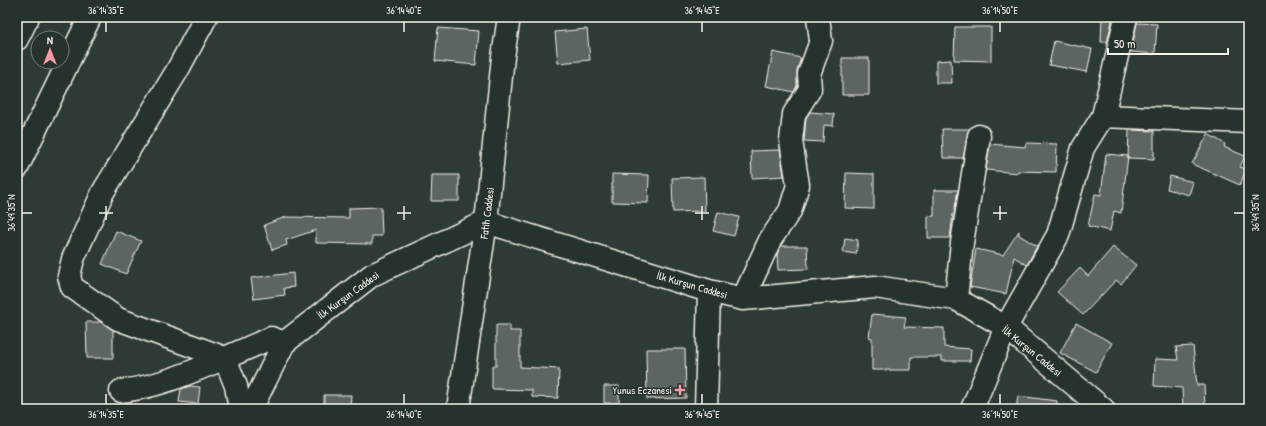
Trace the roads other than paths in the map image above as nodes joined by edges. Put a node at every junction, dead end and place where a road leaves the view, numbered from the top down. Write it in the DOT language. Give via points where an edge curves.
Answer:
graph roads {
  1 [pos="28,17"];
  2 [pos="90,17"];
  3 [pos="206,17"];
  4 [pos="509,17"];
  5 [pos="818,17"];
  6 [pos="1126,17"];
  7 [pos="17,39"];
  8 [pos="1103,116"];
  9 [pos="1249,122"];
  10 [pos="979,136"];
  11 [pos="17,168"];
  12 [pos="486,222"];
  13 [pos="710,291"];
  14 [pos="743,299"];
  15 [pos="956,299"];
  16 [pos="1006,327"];
  17 [pos="284,343"];
  18 [pos="225,358"];
  19 [pos="121,391"];
  20 [pos="240,409"];
  21 [pos="251,409"];
  22 [pos="458,409"];
  23 [pos="706,409"];
  24 [pos="972,409"];
  25 [pos="1103,409"];
  1 -- 7 [label="main road"];
  2 -- 11 [label="main road"];
  3 -- 18 [label="main road" via="177,71 103,192 73,259 69,276 72,287 118,319"];
  4 -- 12 [label="main road, Fatih Caddesi"];
  5 -- 14 [label="main road" via="821,41 809,74 810,89 794,114 791,141 798,185 790,211 770,240"];
  6 -- 8 [label="main road"];
  8 -- 9 [label="main road"];
  8 -- 16 [label="main road" via="1083,148 1058,235"];
  10 -- 15 [label="main road"];
  12 -- 13 [label="main road, İlk Kurşun Caddesi"];
  12 -- 17 [label="main road, İlk Kurşun Caddesi" via="372,275"];
  12 -- 22 [label="main road, Fatih Caddesi"];
  13 -- 14 [label="main road, İlk Kurşun Caddesi"];
  13 -- 23 [label="main road"];
  14 -- 15 [label="main road, İlk Kurşun Caddesi" via="875,287"];
  15 -- 16 [label="main road, İlk Kurşun Caddesi"];
  16 -- 24 [label="main road"];
  16 -- 25 [label="main road, İlk Kurşun Caddesi"];
  17 -- 18 [label="main road" via="270,338"];
  17 -- 21 [label="main road"];
  18 -- 19 [label="main road" via="174,380"];
  18 -- 20 [label="main road" via="236,386"];
}
